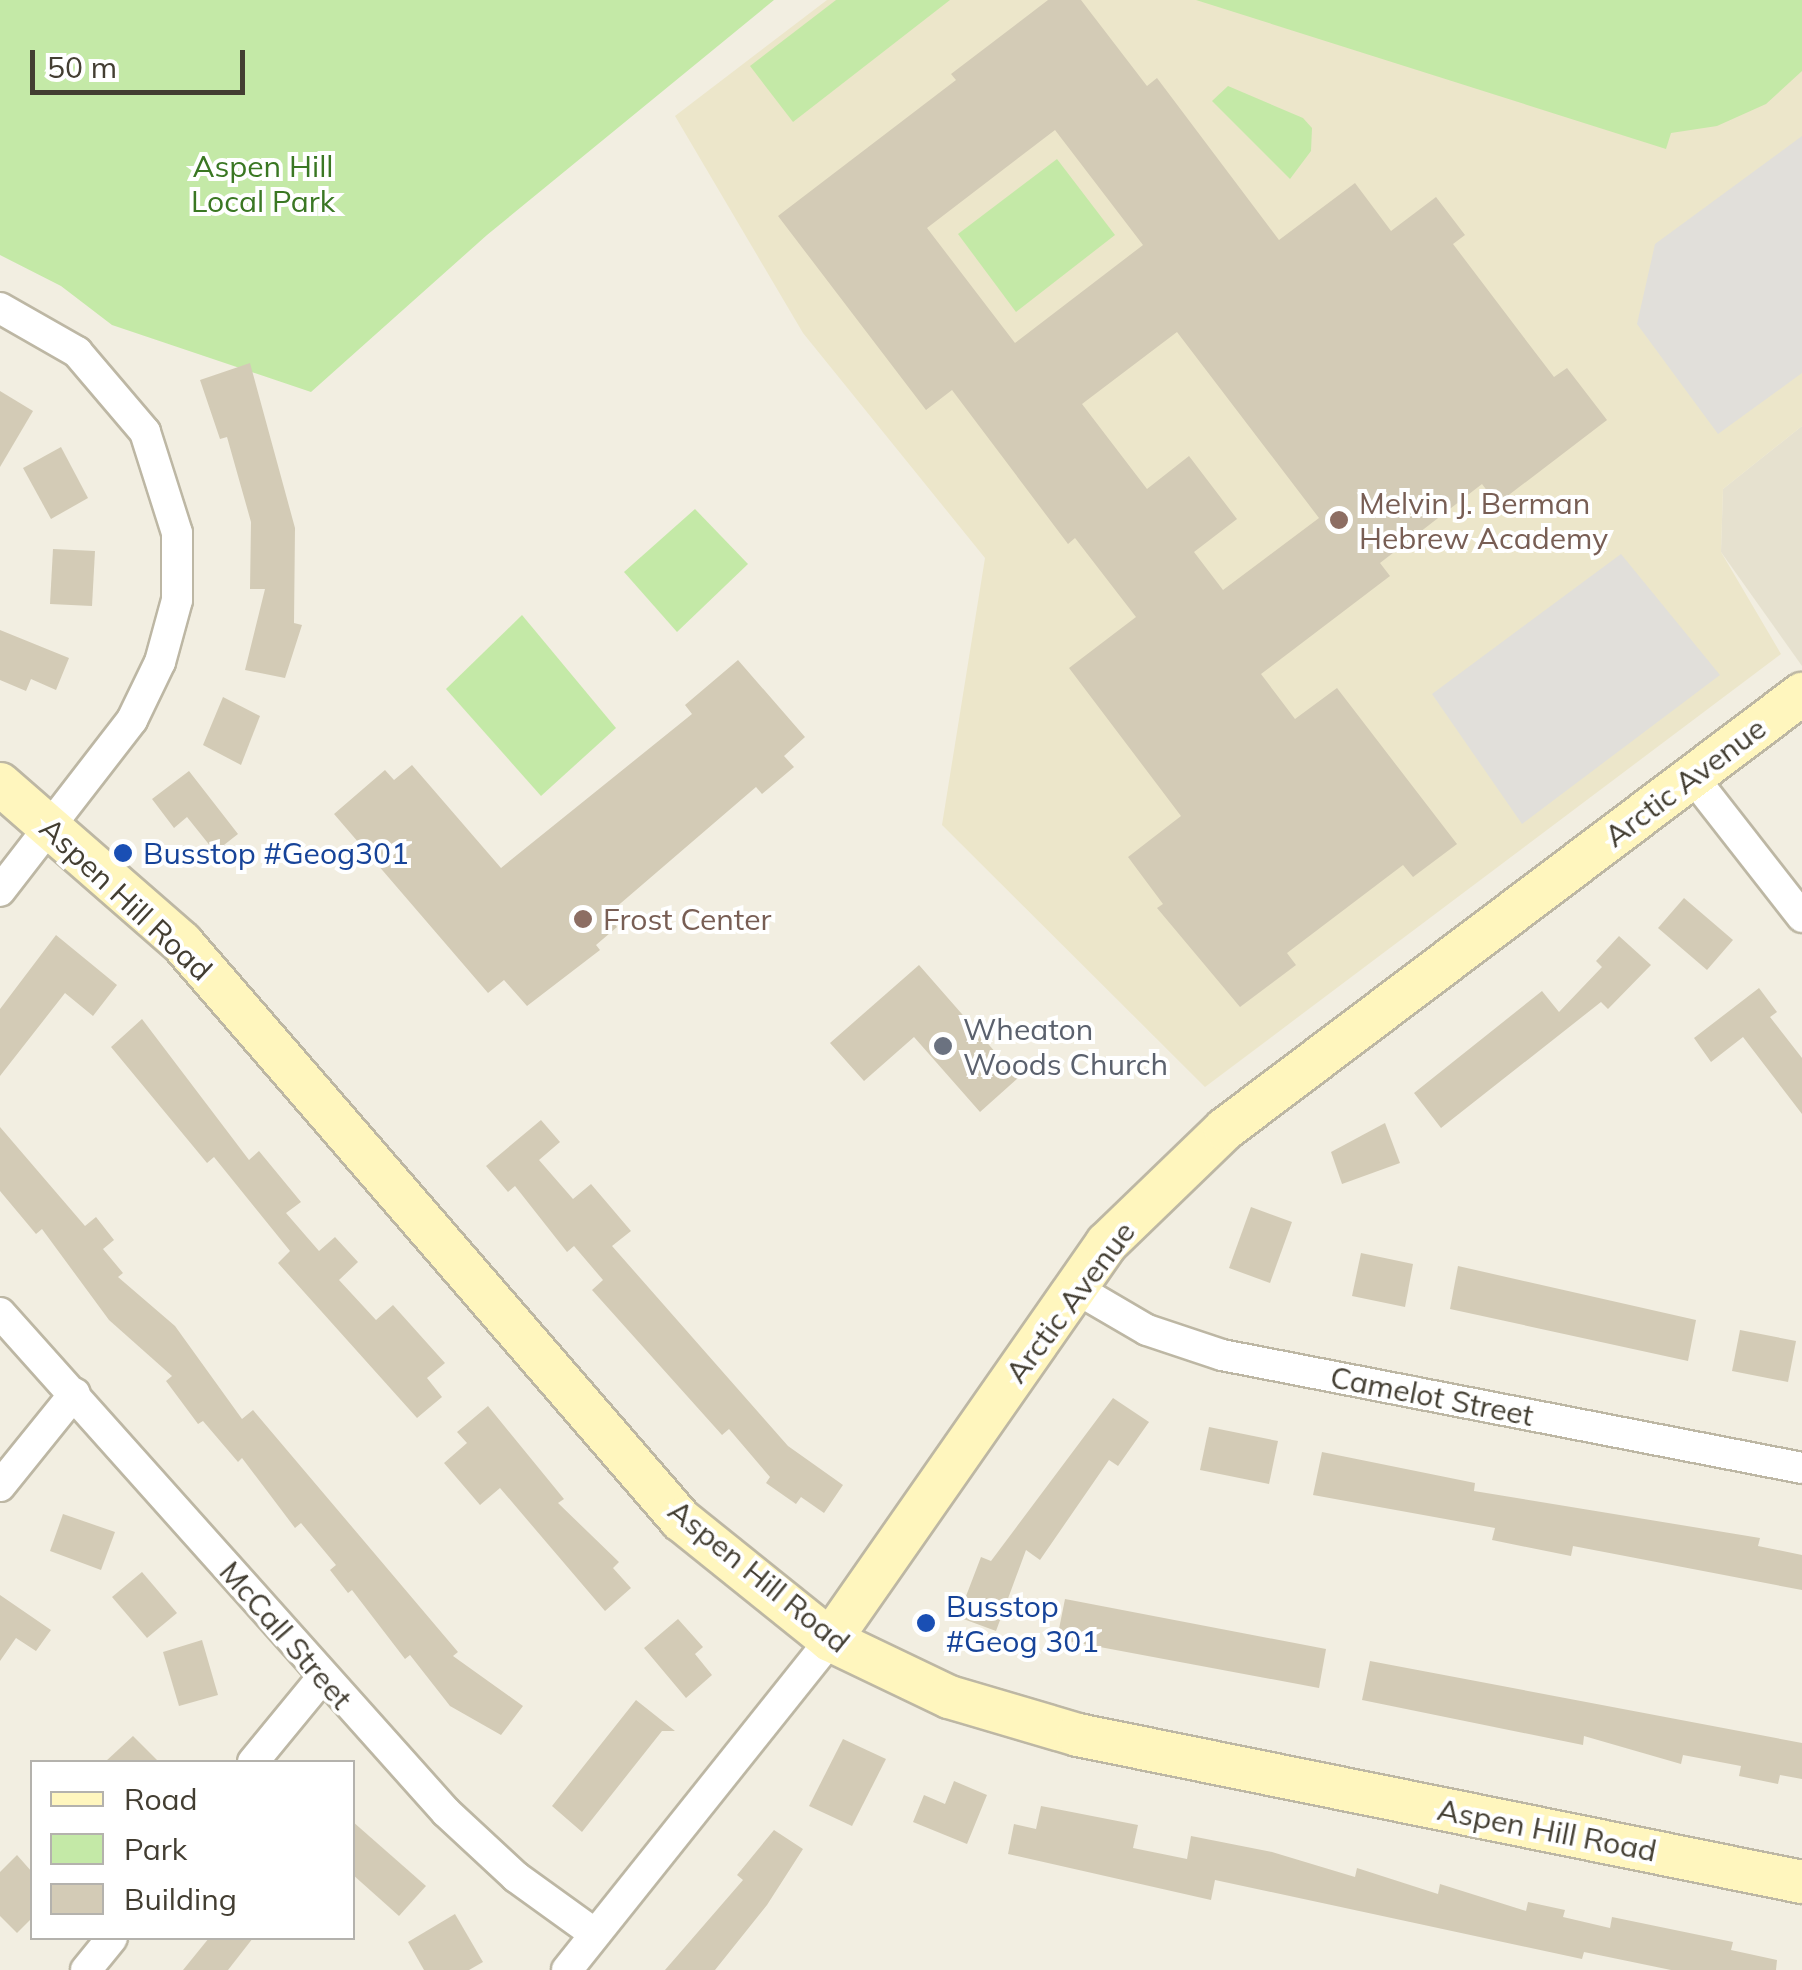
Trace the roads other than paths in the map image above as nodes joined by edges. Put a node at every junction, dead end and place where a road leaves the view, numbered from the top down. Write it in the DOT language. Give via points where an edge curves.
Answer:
graph roads {
  1 [pos="0,308"];
  2 [pos="1802,694"];
  3 [pos="1692,776"];
  4 [pos="0,784"];
  5 [pos="51,827"];
  6 [pos="0,892"];
  7 [pos="1802,917"];
  8 [pos="1075,1288"];
  9 [pos="0,1312"];
  10 [pos="75,1393"];
  11 [pos="1802,1468"];
  12 [pos="0,1486"];
  13 [pos="830,1640"];
  14 [pos="322,1678"];
  15 [pos="255,1760"];
  16 [pos="1802,1882"];
  17 [pos="596,1934"];
  18 [pos="110,1940"];
  19 [pos="86,1970"];
  20 [pos="568,1970"];
  1 -- 5 [label="street" via="76,352 145,432 177,533 177,600 160,662 132,720"];
  2 -- 3 [label="street, Arctic Avenue"];
  3 -- 7 [label="street"];
  3 -- 8 [label="street, Arctic Avenue" via="1224,1129 1107,1243"];
  4 -- 5 [label="street, Aspen Hill Road"];
  5 -- 6 [label="street"];
  5 -- 13 [label="street, Aspen Hill Road" via="182,942 681,1520"];
  8 -- 11 [label="street, Camelot Street" via="1147,1330 1222,1356"];
  8 -- 13 [label="street, Arctic Avenue"];
  9 -- 10 [label="street, McCall Street"];
  10 -- 12 [label="street"];
  10 -- 14 [label="street, McCall Street"];
  13 -- 16 [label="street, Aspen Hill Road" via="949,1698 1078,1734"];
  13 -- 17 [label="street, Arctic Avenue"];
  14 -- 15 [label="street"];
  14 -- 17 [label="street, McCall Street" via="474,1838"];
  17 -- 20 [label="street, Arctic Avenue"];
  18 -- 19 [label="street"];
}
